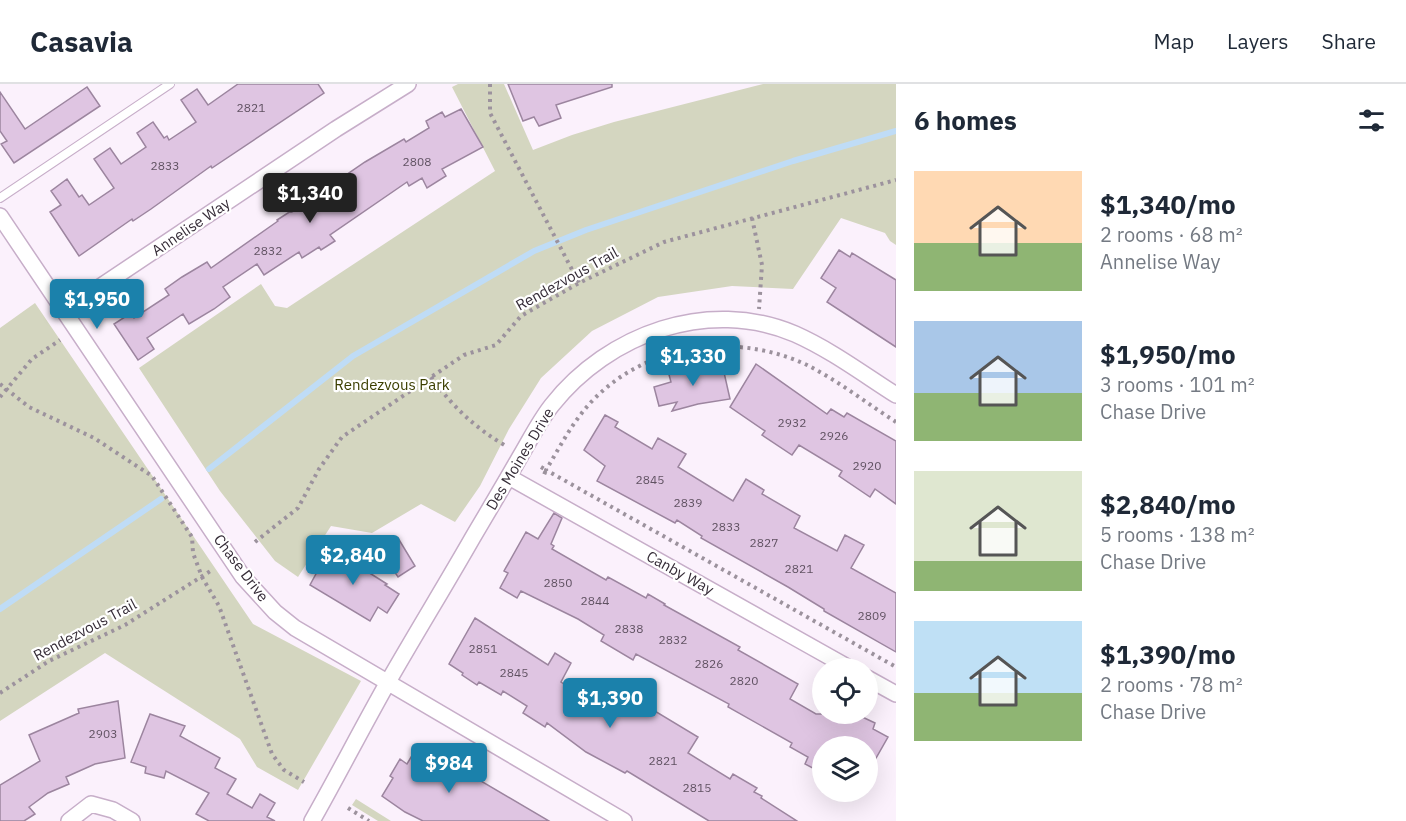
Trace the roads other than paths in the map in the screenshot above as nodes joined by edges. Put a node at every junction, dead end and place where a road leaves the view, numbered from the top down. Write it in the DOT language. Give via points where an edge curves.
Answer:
graph roads {
  1 [pos="170,84"];
  2 [pos="408,84"];
  3 [pos="0,198"];
  4 [pos="0,216"];
  5 [pos="64,311"];
  6 [pos="896,395"];
  7 [pos="509,477"];
  8 [pos="831,658"];
  9 [pos="388,682"];
  10 [pos="878,684"];
  11 [pos="896,694"];
  12 [pos="69,821"];
  13 [pos="132,821"];
  14 [pos="312,821"];
  15 [pos="624,821"];
  1 -- 3 [label="lane"];
  2 -- 5 [label="street, Annelise Way"];
  4 -- 5 [label="street, Chase Drive"];
  5 -- 9 [label="street, Chase Drive" via="243,578 295,628"];
  6 -- 7 [label="street, Des Moines Drive" via="793,333 737,321 676,325 654,330 615,349 572,381 551,406"];
  7 -- 8 [label="street, Canby Way"];
  7 -- 9 [label="street, Des Moines Drive"];
  9 -- 14 [label="street, Des Moines Drive"];
  9 -- 15 [label="street, Chase Drive"];
  10 -- 11 [label="street"];
  12 -- 13 [label="street" via="91,804"];
}
